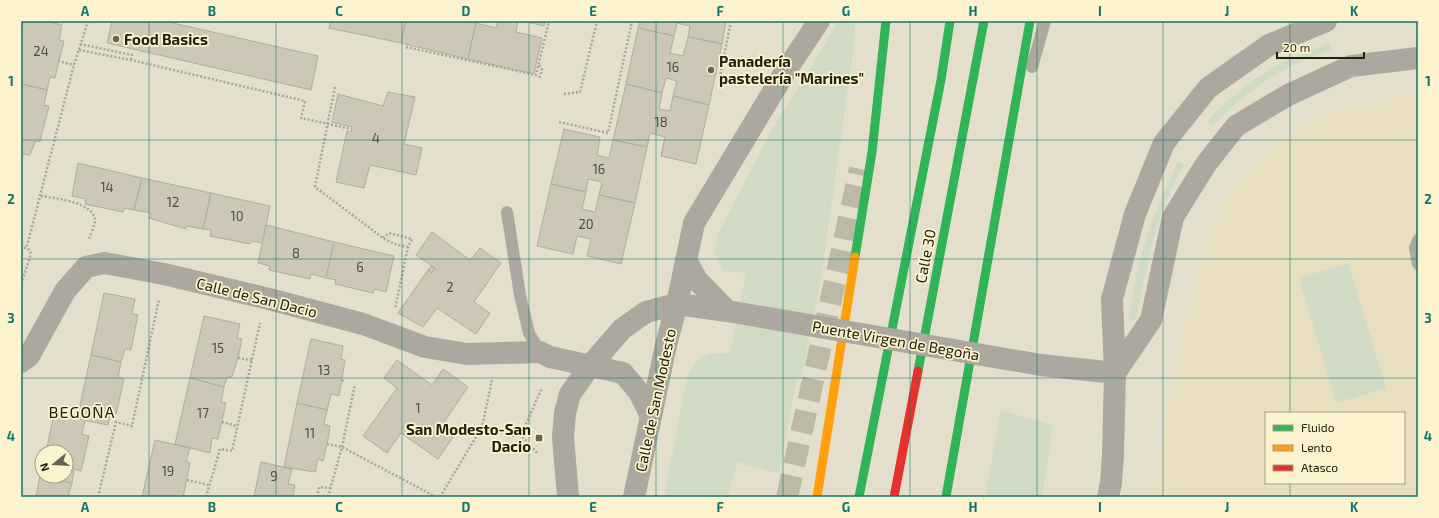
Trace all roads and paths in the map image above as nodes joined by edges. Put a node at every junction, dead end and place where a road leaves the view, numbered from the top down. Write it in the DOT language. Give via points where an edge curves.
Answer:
graph roads {
  1 [pos="87,21"];
  2 [pos="549,21"];
  3 [pos="597,21"];
  4 [pos="632,21"];
  5 [pos="731,21"];
  6 [pos="819,21"];
  7 [pos="886,21"];
  8 [pos="950,21"];
  9 [pos="984,21"];
  10 [pos="1030,21"];
  11 [pos="1045,21"];
  12 [pos="1326,21"];
  13 [pos="80,44"];
  14 [pos="406,47"];
  15 [pos="79,50"];
  16 [pos="1418,58"];
  17 [pos="58,60"];
  18 [pos="131,60"];
  19 [pos="538,64"];
  20 [pos="74,65"];
  21 [pos="539,79"];
  22 [pos="753,84"];
  23 [pos="335,87"];
  24 [pos="564,94"];
  25 [pos="559,122"];
  26 [pos="328,125"];
  27 [pos="351,130"];
  28 [pos="1011,137"];
  29 [pos="41,196"];
  30 [pos="507,212"];
  31 [pos="383,238"];
  32 [pos="89,240"];
  33 [pos="1418,240"];
  34 [pos="27,246"];
  35 [pos="408,247"];
  36 [pos="21,251"];
  37 [pos="686,260"];
  38 [pos="1418,264"];
  39 [pos="21,284"];
  40 [pos="159,296"];
  41 [pos="677,304"];
  42 [pos="727,311"];
  43 [pos="394,315"];
  44 [pos="261,320"];
  45 [pos="540,352"];
  46 [pos="238,358"];
  47 [pos="252,360"];
  48 [pos="21,362"];
  49 [pos="590,366"];
  50 [pos="1115,373"];
  51 [pos="493,377"];
  52 [pos="355,384"];
  53 [pos="542,388"];
  54 [pos="651,416"];
  55 [pos="222,422"];
  56 [pos="237,426"];
  57 [pos="521,434"];
  58 [pos="508,436"];
  59 [pos="327,444"];
  60 [pos="342,447"];
  61 [pos="539,455"];
  62 [pos="187,480"];
  63 [pos="209,485"];
  64 [pos="331,488"];
  65 [pos="98,497"];
  66 [pos="206,497"];
  67 [pos="317,497"];
  68 [pos="328,497"];
  69 [pos="436,497"];
  70 [pos="440,497"];
  71 [pos="568,497"];
  72 [pos="634,497"];
  73 [pos="817,497"];
  74 [pos="859,497"];
  75 [pos="894,497"];
  76 [pos="946,497"];
  77 [pos="1108,497"];
  1 -- 13 [label="path"];
  2 -- 19 [label="path"];
  3 -- 24 [label="path" via="580,92"];
  4 -- 25 [label="path" via="608,133"];
  5 -- 22 [label="path" via="720,76"];
  6 -- 37 [label="street, Calle de San Modesto" via="785,72 694,223"];
  7 -- 73 [label="highway" via="872,152"];
  8 -- 74 [label="highway" via="940,88"];
  9 -- 75 [label="highway, Calle 30"];
  10 -- 28 [label="highway"];
  11 -- 28 [label="lane"];
  12 -- 50 [label="street" via="1269,45 1208,88 1164,143 1135,214 1112,300"];
  13 -- 15 [label="path"];
  13 -- 18 [label="path" via="132,55"];
  14 -- 19 [label="path" via="536,75"];
  15 -- 18 [label="path"];
  15 -- 20 [label="path"];
  16 -- 50 [label="street" via="1352,66 1288,95 1236,126 1206,164 1173,217 1151,320"];
  17 -- 20 [label="path"];
  18 -- 26 [label="path" via="305,101 301,118"];
  19 -- 21 [label="path" via="542,70"];
  20 -- 29 [label="path"];
  23 -- 26 [label="path"];
  26 -- 27 [label="path"];
  26 -- 31 [label="path" via="315,187"];
  28 -- 76 [label="highway"];
  29 -- 32 [label="path" via="78,203 92,212 95,221"];
  29 -- 34 [label="path"];
  30 -- 45 [label="lane" via="520,296 529,333"];
  31 -- 35 [label="path"];
  31 -- 35 [label="path" via="389,233 412,239"];
  33 -- 38 [label="lane" via="1415,248"];
  34 -- 36 [label="path"];
  34 -- 39 [label="path" via="31,254"];
  35 -- 43 [label="path"];
  37 -- 41 [label="street, Calle de San Modesto"];
  37 -- 42 [label="street" via="697,280"];
  40 -- 65 [label="path" via="132,426 116,422"];
  41 -- 42 [label="street, Puente Virgen de Begoña"];
  41 -- 49 [label="street, Calle de San Modesto" via="646,312 622,329"];
  41 -- 54 [label="street, Calle de San Modesto"];
  42 -- 50 [label="street, Puente Virgen de Begoña, bridge" via="1041,365"];
  44 -- 47 [label="path, Calle de San Dacio"];
  45 -- 48 [label="street, Calle de San Dacio" via="467,354 425,347 363,324 164,274 104,263 86,266 65,291 29,356"];
  45 -- 49 [label="street, Calle de San Dacio" via="550,357"];
  46 -- 47 [label="path"];
  47 -- 56 [label="path, Calle de San Dacio"];
  49 -- 54 [label="street, Calle de San Dacio" via="623,373 639,392"];
  49 -- 71 [label="street, Calle de San Modesto" via="570,394 565,413 563,437"];
  50 -- 77 [label="street" via="1113,454"];
  51 -- 70 [label="path" via="482,427"];
  52 -- 60 [label="path"];
  53 -- 57 [label="path"];
  54 -- 72 [label="street, Calle de San Modesto"];
  55 -- 56 [label="path"];
  56 -- 63 [label="path, Calle de San Dacio" via="232,451 220,449"];
  57 -- 58 [label="path"];
  57 -- 61 [label="path"];
  59 -- 60 [label="path"];
  60 -- 64 [label="path"];
  60 -- 69 [label="path"];
  62 -- 63 [label="path"];
  63 -- 66 [label="path, Calle de San Dacio"];
  64 -- 67 [label="path" via="319,487"];
  64 -- 68 [label="path"];
}
